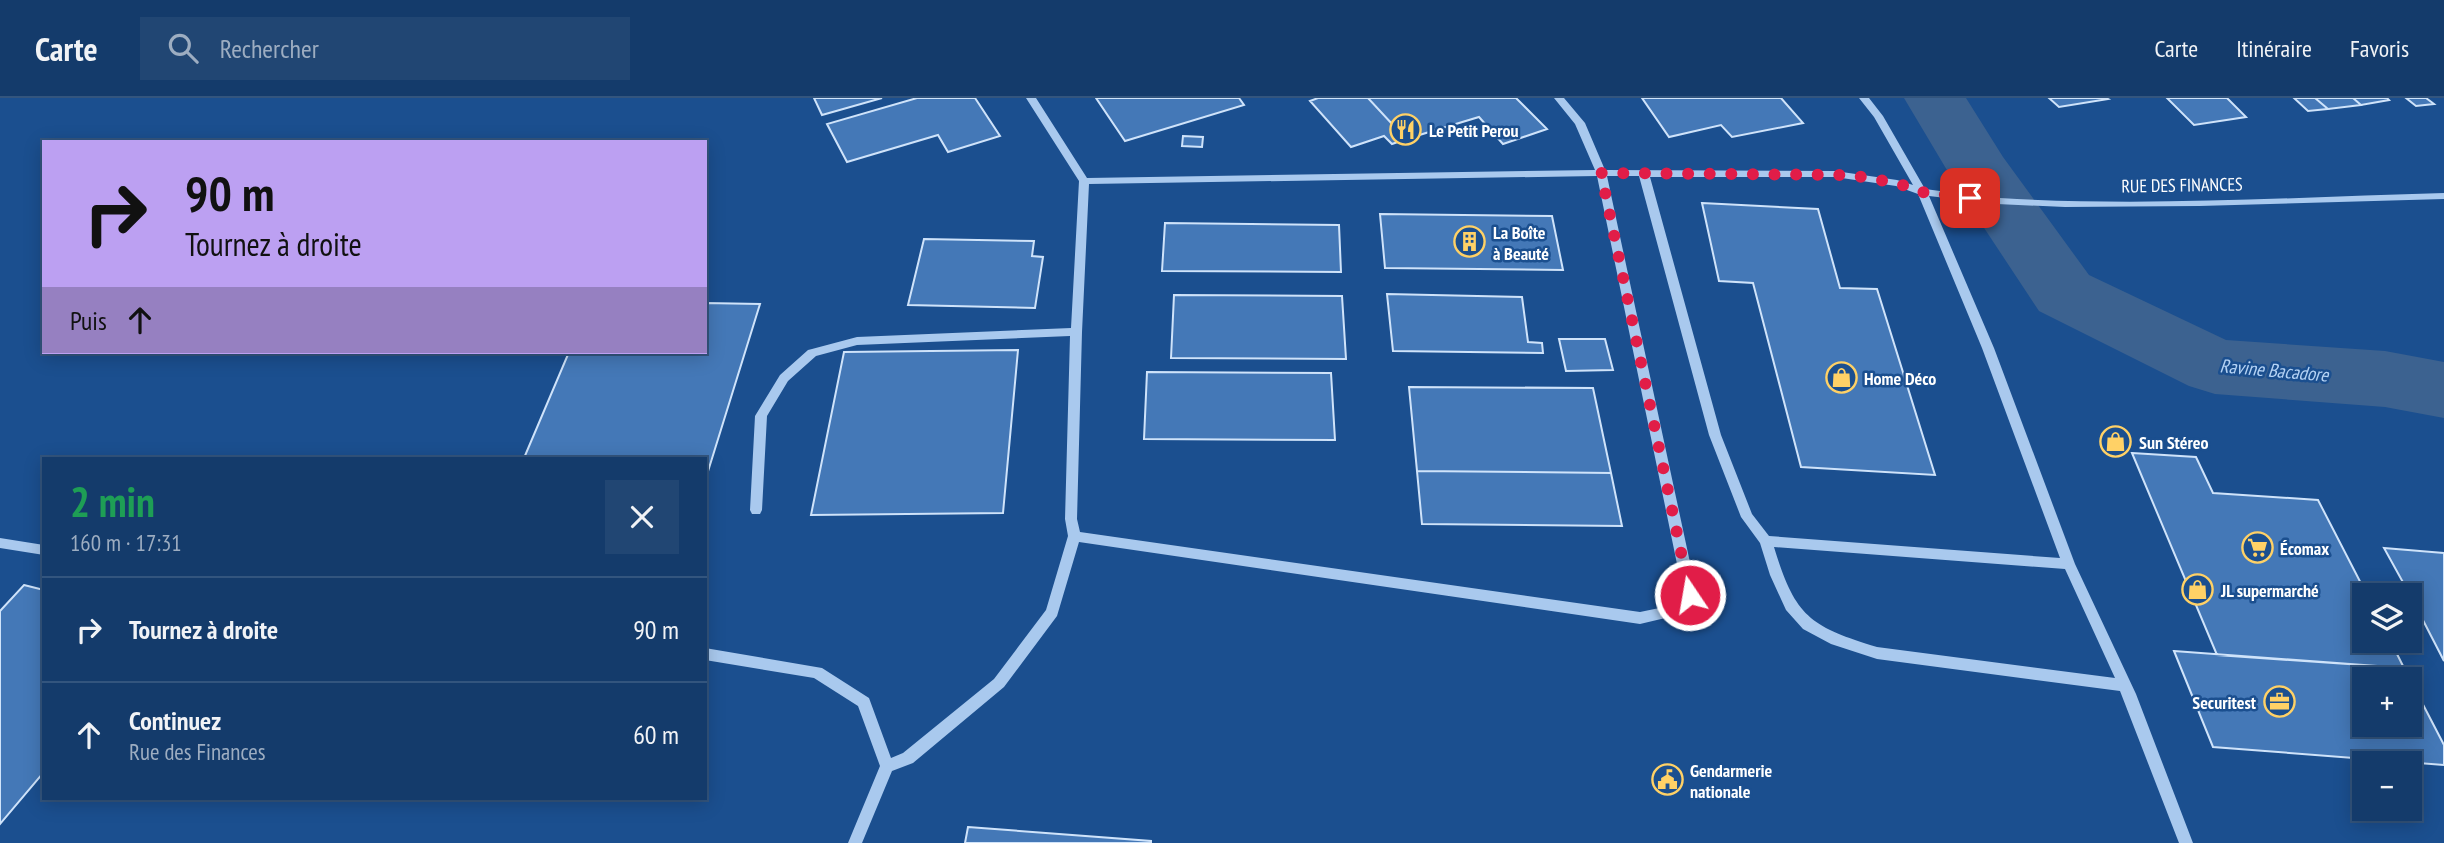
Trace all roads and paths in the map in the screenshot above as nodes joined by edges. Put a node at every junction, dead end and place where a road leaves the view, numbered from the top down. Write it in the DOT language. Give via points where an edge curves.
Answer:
graph roads {
  1 [pos="1031,98"];
  2 [pos="1559,98"];
  3 [pos="1864,98"];
  4 [pos="1601,173"];
  5 [pos="1644,175"];
  6 [pos="1084,181"];
  7 [pos="1922,192"];
  8 [pos="2444,196"];
  9 [pos="1076,332"];
  10 [pos="756,510"];
  11 [pos="1074,536"];
  12 [pos="1766,541"];
  13 [pos="0,543"];
  14 [pos="42,550"];
  15 [pos="2069,564"];
  16 [pos="707,654"];
  17 [pos="2125,685"];
  18 [pos="887,766"];
  19 [pos="855,843"];
  20 [pos="2186,843"];
  1 -- 6 [label="street"];
  2 -- 4 [label="street" via="1580,123"];
  3 -- 7 [label="street"];
  4 -- 5 [label="street, RUE DES FINANCES"];
  4 -- 6 [label="street, RUE DES FINANCES"];
  4 -- 11 [label="street" via="1690,595 1673,611 1640,618"];
  5 -- 7 [label="street, RUE DES FINANCES" via="1843,175 1897,183"];
  5 -- 12 [label="street" via="1715,435 1746,517"];
  6 -- 9 [label="street"];
  7 -- 8 [label="street, RUE DES FINANCES" via="2031,202"];
  7 -- 15 [label="street" via="1988,348"];
  9 -- 10 [label="street" via="857,341 813,353 784,378 761,416"];
  9 -- 11 [label="street"];
  11 -- 18 [label="street" via="1052,612 999,683 908,758"];
  12 -- 15 [label="street"];
  12 -- 17 [label="street" via="1791,606 1808,625 1836,640 1877,653"];
  13 -- 14 [label="street"];
  15 -- 17 [label="street"];
  16 -- 18 [label="street" via="817,672 864,702"];
  17 -- 20 [label="street"];
  18 -- 19 [label="street"];
}
